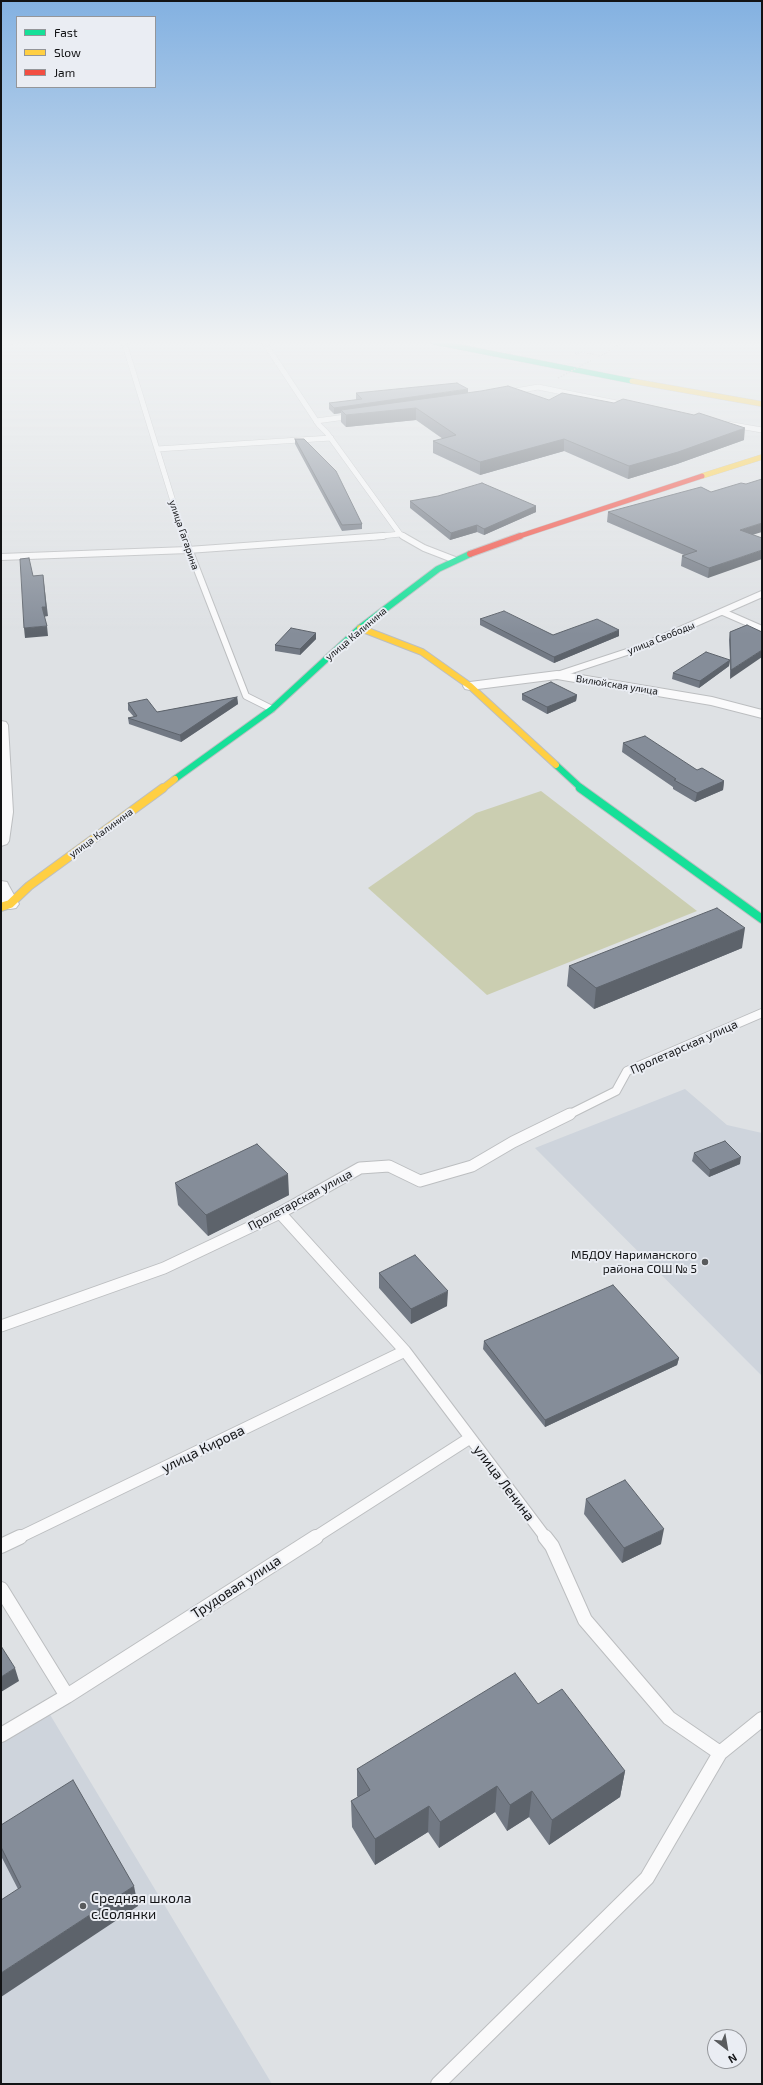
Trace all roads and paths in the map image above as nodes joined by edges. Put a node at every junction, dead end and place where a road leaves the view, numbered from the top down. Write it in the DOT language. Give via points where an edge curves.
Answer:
graph roads {
  1 [pos="153,439"];
  2 [pos="310,439"];
  3 [pos="332,439"];
  4 [pos="156,449"];
  5 [pos="762,457"];
  6 [pos="400,534"];
  7 [pos="188,550"];
  8 [pos="1,557"];
  9 [pos="455,560"];
  10 [pos="762,594"];
  11 [pos="723,612"];
  12 [pos="360,628"];
  13 [pos="762,629"];
  14 [pos="557,675"];
  15 [pos="470,686"];
  16 [pos="272,709"];
  17 [pos="762,714"];
  18 [pos="1,725"];
  19 [pos="1,841"];
  20 [pos="1,886"];
  21 [pos="5,905"];
  22 [pos="762,919"];
  23 [pos="762,1013"];
  24 [pos="280,1213"];
  25 [pos="1,1326"];
  26 [pos="405,1352"];
  27 [pos="470,1438"];
  28 [pos="1,1546"];
  29 [pos="1,1589"];
  30 [pos="66,1696"];
  31 [pos="762,1720"];
  32 [pos="1,1735"];
  33 [pos="720,1753"];
  34 [pos="438,2084"];
  1 -- 4 [label="lane, улица Гагарина"];
  2 -- 4 [label="lane"];
  3 -- 6 [label="lane"];
  4 -- 7 [label="lane, улица Гагарина"];
  5 -- 9 [label="main road, улица Калинина" via="482,548"];
  6 -- 7 [label="lane"];
  6 -- 9 [label="lane" via="424,548"];
  7 -- 8 [label="lane"];
  7 -- 16 [label="lane, улица Гагарина" via="246,696"];
  9 -- 12 [label="main road, улица Калинина" via="438,569"];
  10 -- 11 [label="lane, улица Свободы"];
  11 -- 13 [label="lane"];
  11 -- 14 [label="lane, улица Свободы" via="639,648"];
  12 -- 15 [label="main road" via="422,652"];
  12 -- 16 [label="main road, улица Калинина"];
  14 -- 15 [label="street, Вилюйская улица"];
  14 -- 17 [label="street, Вилюйская улица" via="712,701"];
  15 -- 22 [label="main road" via="578,786"];
  16 -- 21 [label="main road, улица Калинина"];
  18 -- 19 [label="street" via="5,812"];
  20 -- 21 [label="street"];
  23 -- 24 [label="lane, Пролетарская улица" via="627,1071 616,1091 513,1142 472,1166 420,1181 389,1166 360,1168"];
  24 -- 25 [label="lane, Пролетарская улица" via="164,1268"];
  24 -- 26 [label="lane, улица Ленина"];
  26 -- 27 [label="lane, улица Ленина"];
  26 -- 28 [label="lane, улица Кирова"];
  27 -- 30 [label="lane, Трудовая улица"];
  27 -- 33 [label="lane, улица Ленина" via="552,1546 585,1620 669,1718"];
  29 -- 30 [label="lane"];
  30 -- 32 [label="lane, Трудовая улица"];
  31 -- 33 [label="lane"];
  33 -- 34 [label="lane" via="647,1878"];
}
